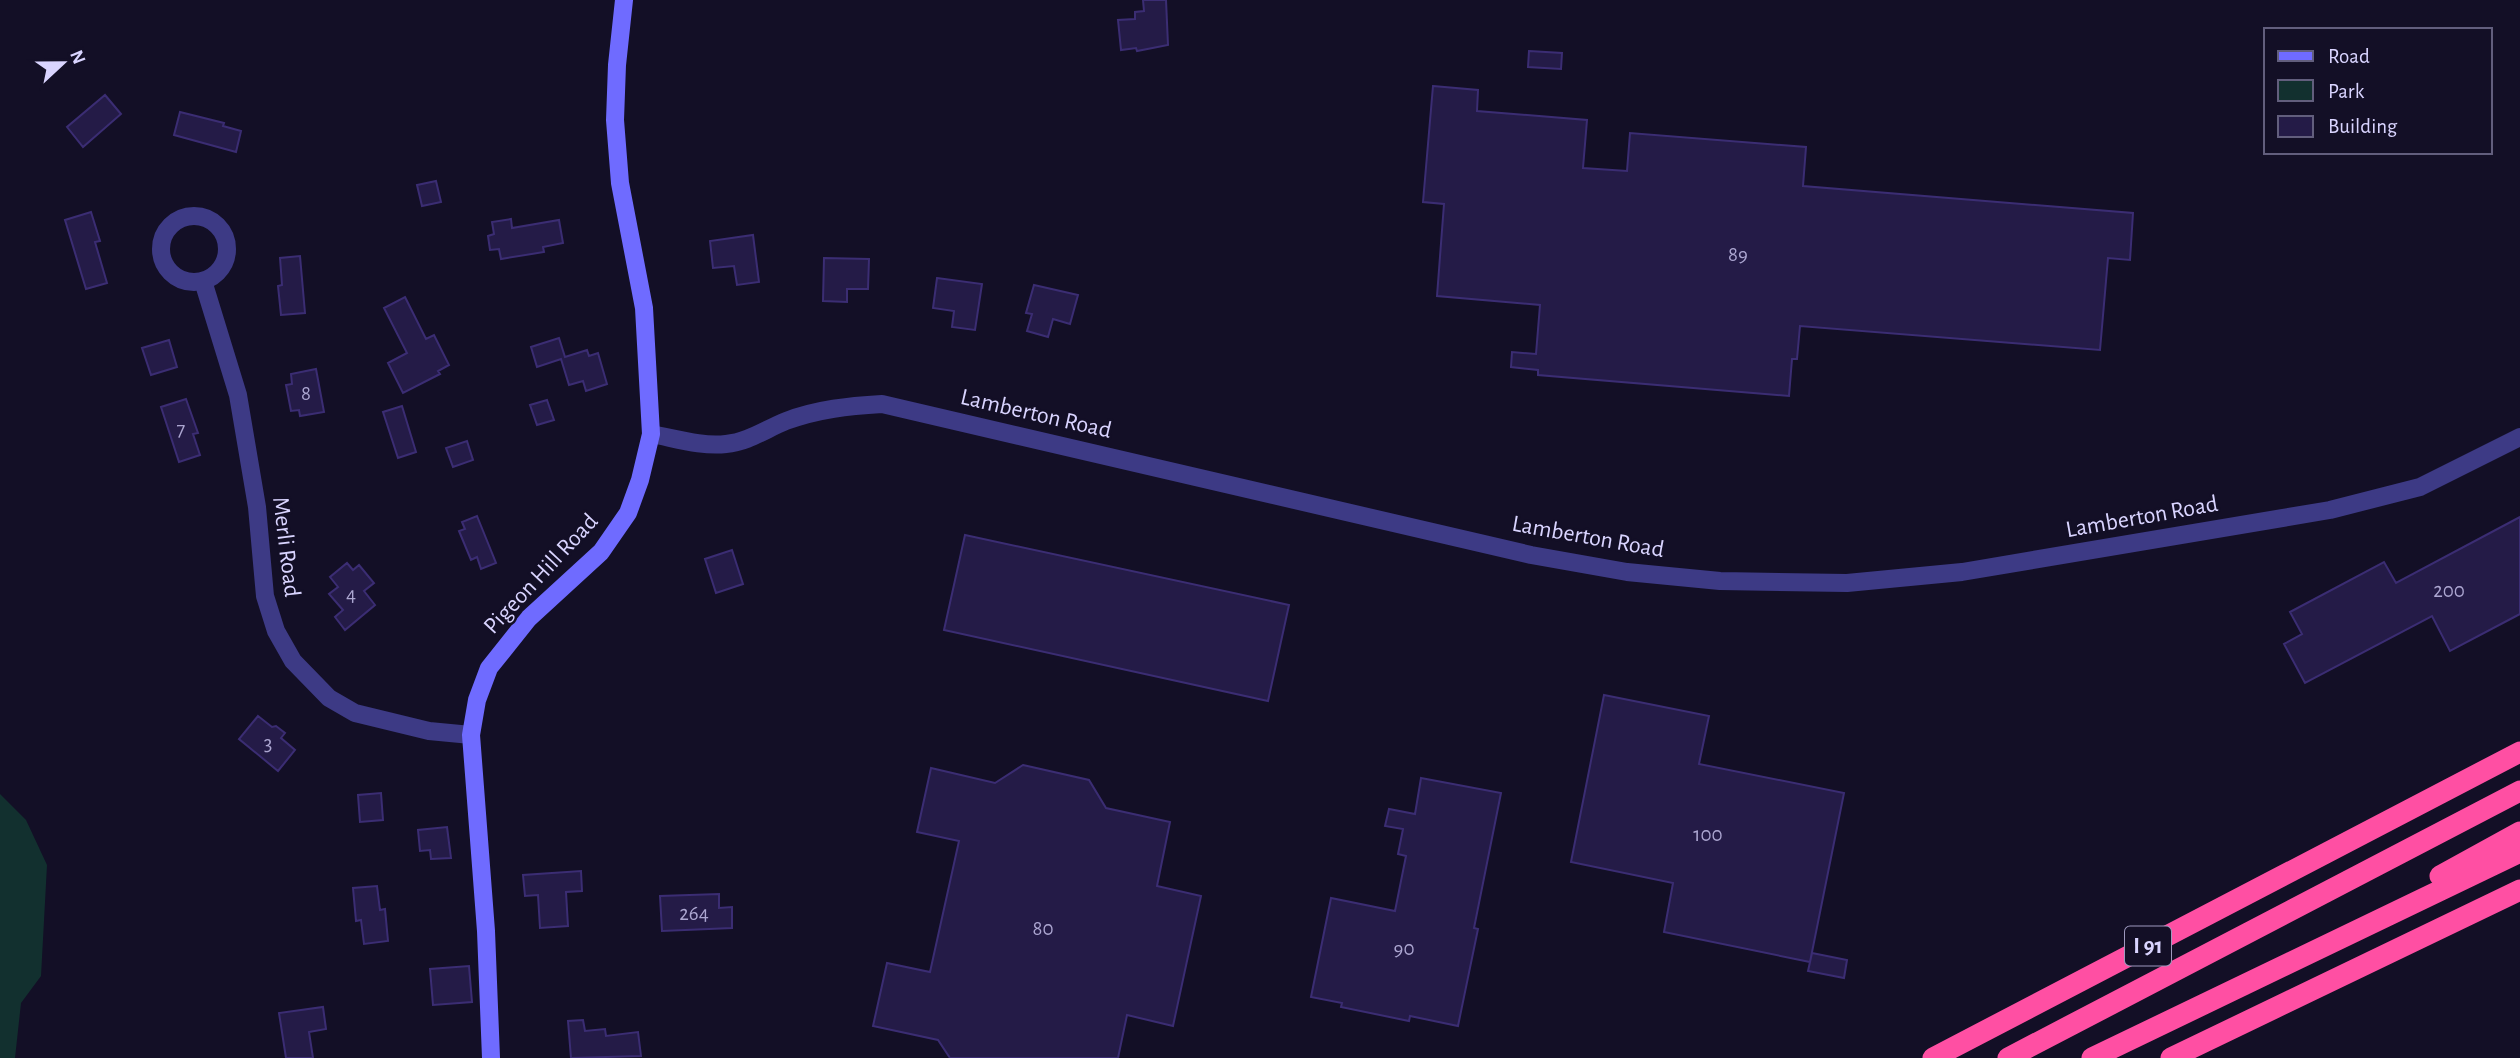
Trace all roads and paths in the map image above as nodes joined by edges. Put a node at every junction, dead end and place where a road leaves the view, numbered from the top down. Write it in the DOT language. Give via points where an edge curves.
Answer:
graph roads {
  1 [pos="624,0"];
  2 [pos="203,281"];
  3 [pos="651,434"];
  4 [pos="2520,438"];
  5 [pos="471,735"];
  6 [pos="2520,752"];
  7 [pos="2520,791"];
  8 [pos="2520,803"];
  9 [pos="2520,832"];
  10 [pos="2520,852"];
  11 [pos="2401,853"];
  12 [pos="2520,890"];
  13 [pos="2376,922"];
  14 [pos="492,1058"];
  15 [pos="1933,1058"];
  16 [pos="2008,1058"];
  17 [pos="2092,1058"];
  18 [pos="2171,1058"];
  1 -- 3 [label="street, Pigeon Hill Road" via="615,120 620,183 644,308"];
  2 -- 5 [label="street, Merli Road" via="238,395 257,507 265,596 276,631 293,661 329,698 355,713 429,731"];
  3 -- 4 [label="street, Lamberton Road" via="729,444 832,408 882,404 1518,552 1720,581 1847,583 1962,572 2330,510 2420,487"];
  3 -- 5 [label="street, Pigeon Hill Road" via="628,513 601,552 530,618 489,668"];
  5 -- 14 [label="street, Pigeon Hill Road"];
  6 -- 15 [label="highway, I 91"];
  7 -- 11 [label="highway"];
  8 -- 11 [label="highway" via="2468,829"];
  9 -- 13 [label="highway" via="2415,891"];
  10 -- 13 [label="highway"];
  11 -- 16 [label="highway"];
  12 -- 18 [label="highway"];
  13 -- 17 [label="highway"];
}
